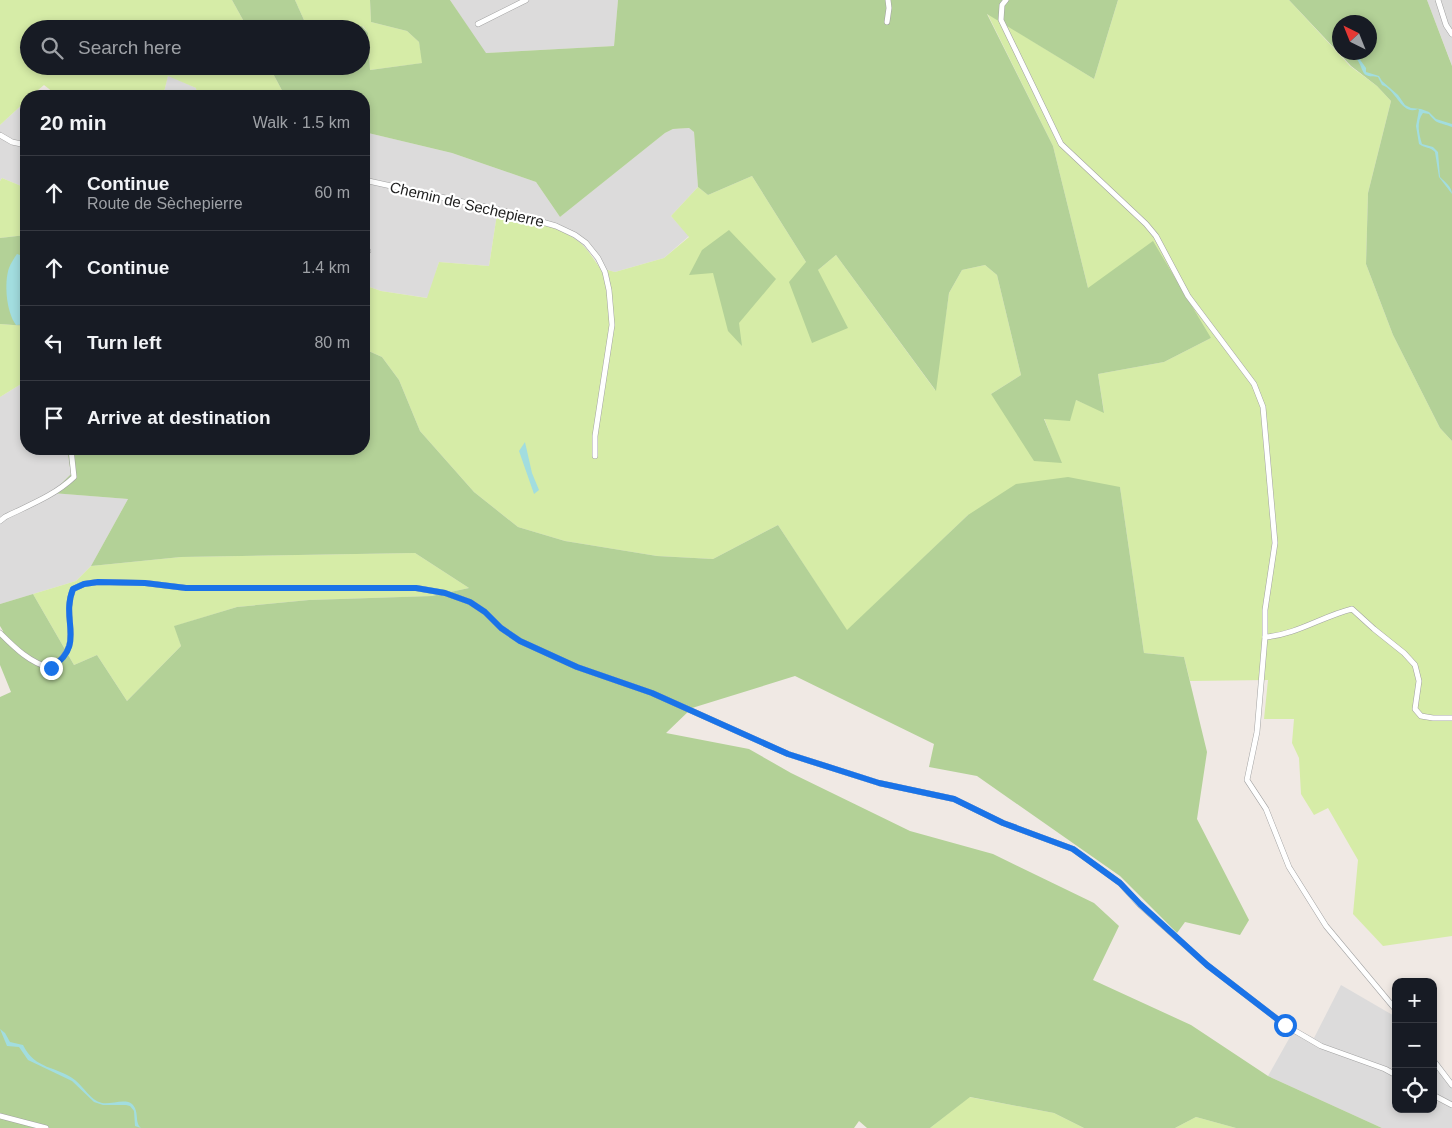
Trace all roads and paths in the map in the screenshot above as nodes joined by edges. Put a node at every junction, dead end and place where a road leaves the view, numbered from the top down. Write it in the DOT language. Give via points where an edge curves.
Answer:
graph roads {
  1 [pos="507,0"];
  2 [pos="526,0"];
  3 [pos="888,0"];
  4 [pos="1006,0"];
  5 [pos="1438,0"];
  6 [pos="509,7"];
  7 [pos="887,22"];
  8 [pos="478,24"];
  9 [pos="1452,34"];
  10 [pos="0,135"];
  11 [pos="20,144"];
  12 [pos="370,181"];
  13 [pos="72,455"];
  14 [pos="595,456"];
  15 [pos="0,521"];
  16 [pos="0,633"];
  17 [pos="1265,637"];
  18 [pos="1452,718"];
  19 [pos="1392,1005"];
  20 [pos="1437,1065"];
  21 [pos="1392,1073"];
  22 [pos="1452,1085"];
  23 [pos="1437,1097"];
  24 [pos="1452,1105"];
  25 [pos="0,1116"];
  26 [pos="46,1128"];
  1 -- 6 [label="street"];
  2 -- 6 [label="street"];
  3 -- 7 [label="street"];
  4 -- 17 [label="street" via="1002,4 1002,20 1061,144 1156,236 1188,296 1254,384 1264,407 1275,543 1265,610"];
  5 -- 9 [label="street"];
  6 -- 8 [label="street"];
  10 -- 11 [label="street"];
  12 -- 14 [label="street, Chemin de Sechepierre" via="556,226 586,244 598,258 609,290 612,325 595,436"];
  13 -- 15 [label="street" via="74,477 47,497"];
  16 -- 21 [label="street" via="39,665 51,668 65,656 70,646 69,598 73,589 98,582 186,588 416,588 445,593 470,602 520,641 577,667 652,693 788,754 879,783 954,799 1003,823 1073,849 1120,883 1174,936 1285,1025 1321,1046"];
  17 -- 18 [label="street" via="1298,630 1334,613 1352,609 1415,665 1419,681 1415,709 1421,716"];
  17 -- 19 [label="street" via="1257,732 1247,780 1266,809 1289,867 1326,926"];
  20 -- 22 [label="street"];
  23 -- 24 [label="street"];
  25 -- 26 [label="street"];
}
